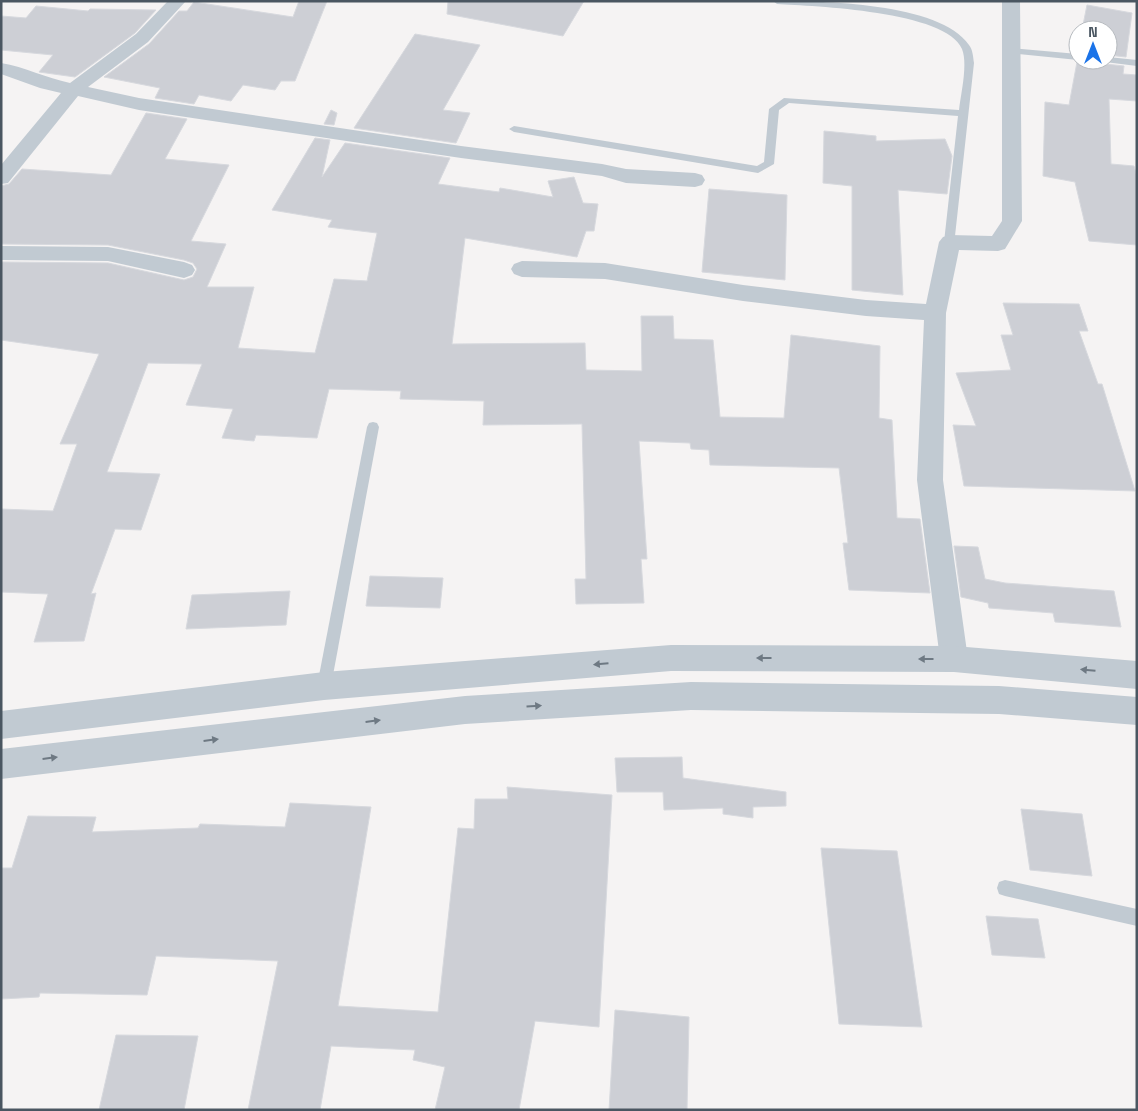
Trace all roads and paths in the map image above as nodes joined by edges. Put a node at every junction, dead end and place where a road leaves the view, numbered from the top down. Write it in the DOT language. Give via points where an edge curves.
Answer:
graph roads {
  1 [pos="178,1"];
  2 [pos="777,1"];
  3 [pos="1011,1"];
  4 [pos="1012,51"];
  5 [pos="1068,56"];
  6 [pos="1118,61"];
  7 [pos="1137,62"];
  8 [pos="1,68"];
  9 [pos="74,89"];
  10 [pos="964,113"];
  11 [pos="514,129"];
  12 [pos="1,178"];
  13 [pos="695,180"];
  14 [pos="950,242"];
  15 [pos="1,253"];
  16 [pos="522,269"];
  17 [pos="184,270"];
  18 [pos="935,313"];
  19 [pos="373,427"];
  20 [pos="954,659"];
  21 [pos="1137,675"];
  22 [pos="324,686"];
  23 [pos="1137,712"];
  24 [pos="1,725"];
  25 [pos="1,764"];
  26 [pos="1005,888"];
  27 [pos="1137,918"];
  1 -- 9 [label="street" via="142,38"];
  2 -- 10 [label="lane" via="884,11 938,24 967,46 970,63"];
  3 -- 4 [label="street"];
  4 -- 5 [label="lane"];
  4 -- 14 [label="street" via="1012,221 998,244"];
  6 -- 7 [label="lane"];
  8 -- 9 [label="street" via="47,84"];
  9 -- 12 [label="street"];
  9 -- 13 [label="street" via="139,104 461,152 626,176"];
  10 -- 11 [label="lane" via="787,100 774,109 769,164 758,170"];
  10 -- 14 [label="lane"];
  14 -- 18 [label="street"];
  15 -- 17 [label="street" via="108,254"];
  16 -- 18 [label="street" via="605,271 743,294"];
  18 -- 20 [label="street" via="930,480"];
  19 -- 22 [label="lane"];
  21 -- 20 [label="street, one-way"];
  20 -- 22 [label="street, one-way" via="671,658"];
  22 -- 24 [label="street"];
  25 -- 23 [label="street, one-way" via="465,710 691,696 999,700"];
  26 -- 27 [label="lane"];
}
